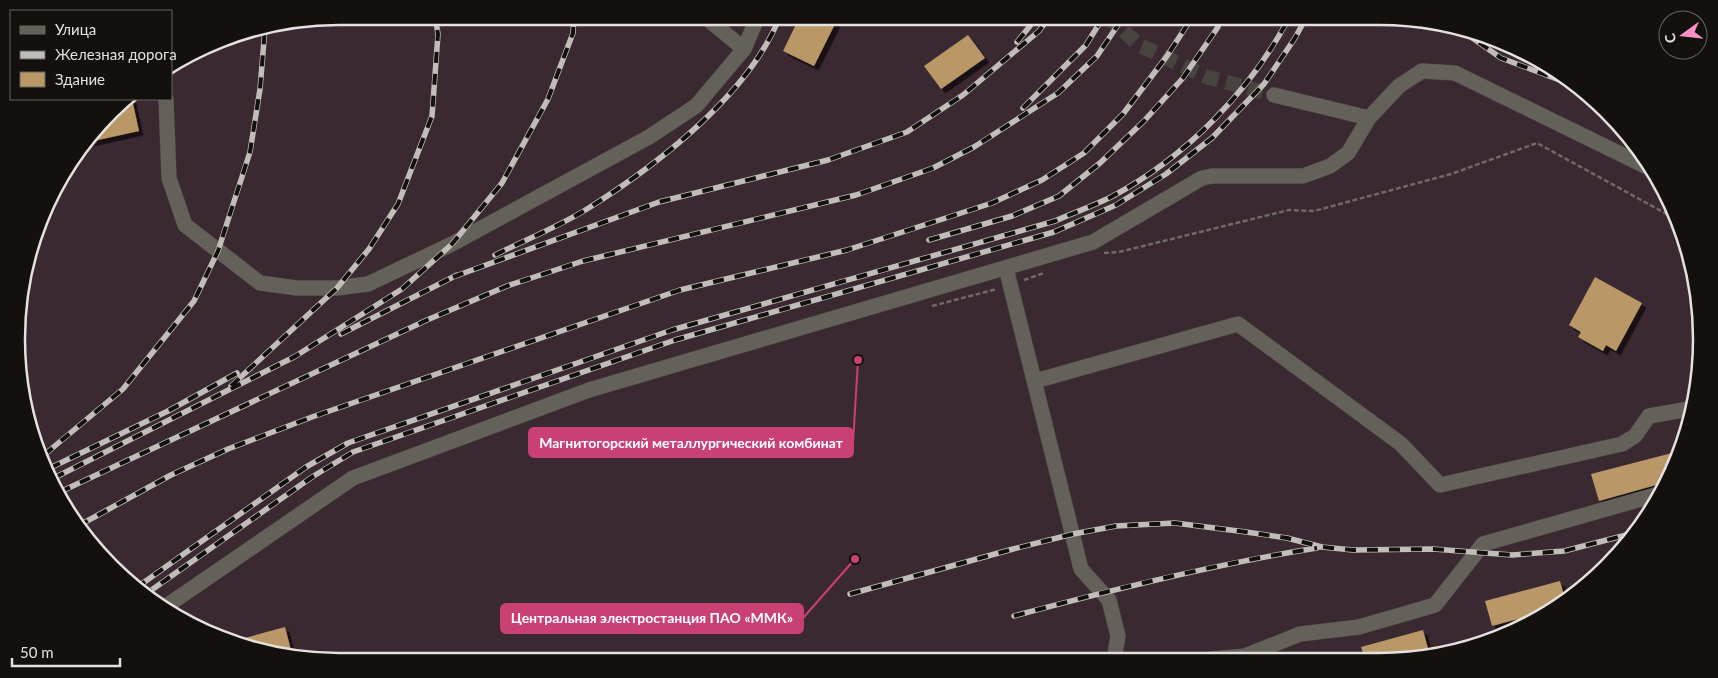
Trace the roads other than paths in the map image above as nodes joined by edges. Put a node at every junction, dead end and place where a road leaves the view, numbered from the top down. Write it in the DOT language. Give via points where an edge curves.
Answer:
graph roads {
  1 [pos="715,25"];
  2 [pos="754,25"];
  3 [pos="744,49"];
  4 [pos="1274,95"];
  5 [pos="166,100"];
  6 [pos="1369,118"];
  7 [pos="1638,163"];
  8 [pos="1006,268"];
  9 [pos="1034,381"];
  10 [pos="1685,410"];
  11 [pos="1651,496"];
  12 [pos="170,603"];
  13 [pos="1115,653"];
  14 [pos="1252,653"];
  1 -- 3 [label="lane"];
  2 -- 3 [label="lane"];
  3 -- 5 [label="lane" via="696,106 649,137 452,244 368,284 337,288 297,288 260,283 185,225 170,178"];
  4 -- 6 [label="lane"];
  6 -- 7 [label="lane" via="1399,86 1422,71 1455,73"];
  6 -- 8 [label="lane" via="1348,153 1330,166 1303,176 1202,178 1093,242"];
  8 -- 9 [label="lane"];
  8 -- 12 [label="lane" via="589,390 353,478"];
  9 -- 10 [label="lane" via="1238,324 1401,444 1440,485 1622,444 1635,436 1649,416"];
  9 -- 13 [label="lane" via="1081,569 1109,600 1118,636"];
  11 -- 14 [label="lane" via="1483,544 1435,605 1359,627 1300,634"];
}
